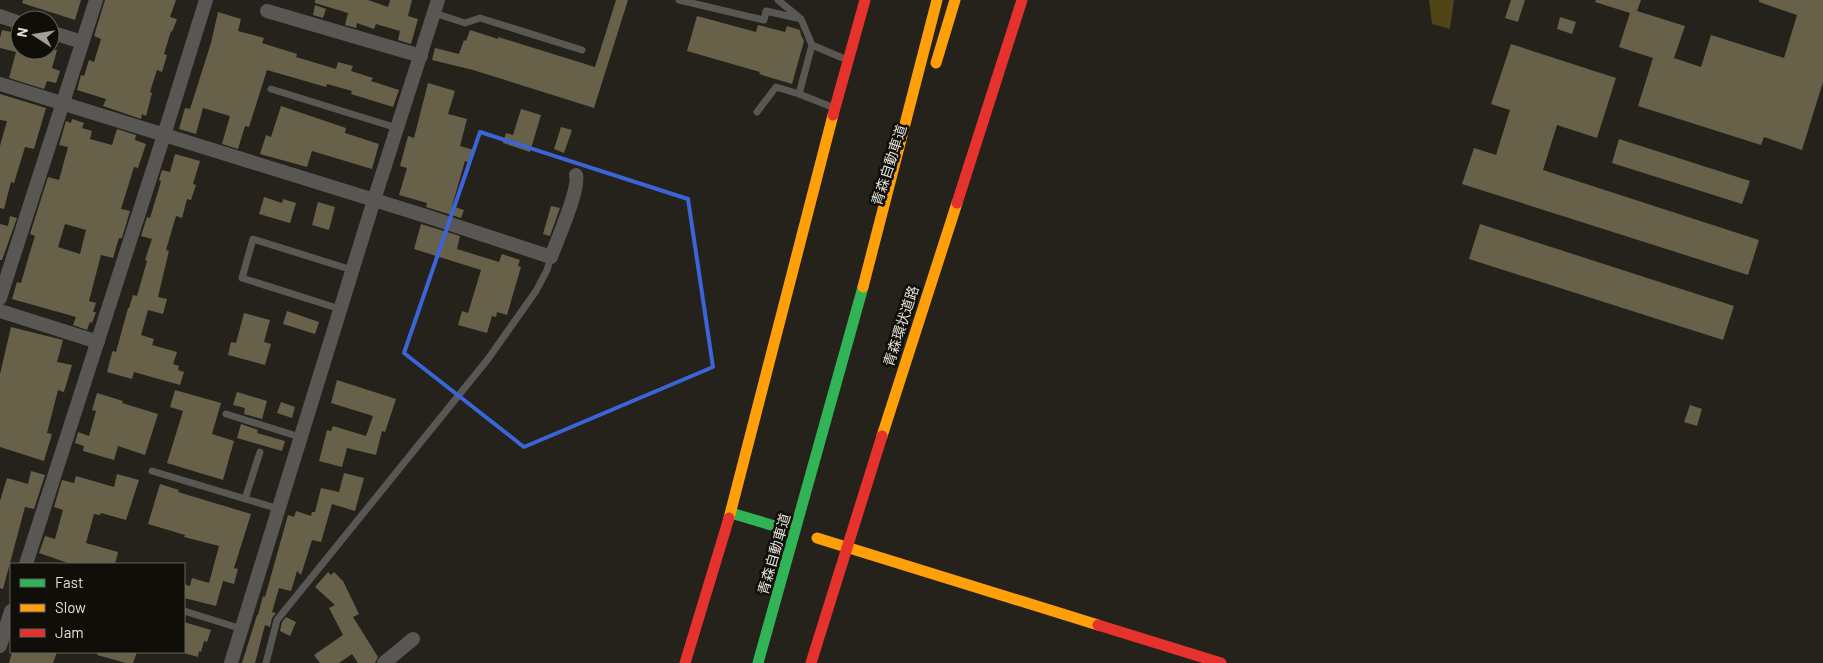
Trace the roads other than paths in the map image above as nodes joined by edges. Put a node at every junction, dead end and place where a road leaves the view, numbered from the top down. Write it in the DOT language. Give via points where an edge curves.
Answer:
graph roads {
  1 [pos="96,0"];
  2 [pos="206,0"];
  3 [pos="679,0"];
  4 [pos="778,0"];
  5 [pos="865,0"];
  6 [pos="937,0"];
  7 [pos="955,0"];
  8 [pos="1022,0"];
  9 [pos="436,7"];
  10 [pos="267,11"];
  11 [pos="800,19"];
  12 [pos="60,35"];
  13 [pos="82,42"];
  14 [pos="812,45"];
  15 [pos="582,50"];
  16 [pos="420,56"];
  17 [pos="847,60"];
  18 [pos="932,76"];
  19 [pos="0,84"];
  20 [pos="272,89"];
  21 [pos="799,94"];
  22 [pos="62,103"];
  23 [pos="835,108"];
  24 [pos="757,112"];
  25 [pos="397,128"];
  26 [pos="915,133"];
  27 [pos="164,135"];
  28 [pos="576,175"];
  29 [pos="374,200"];
  30 [pos="551,257"];
  31 [pos="352,270"];
  32 [pos="0,298"];
  33 [pos="340,309"];
  34 [pos="0,311"];
  35 [pos="850,338"];
  36 [pos="98,342"];
  37 [pos="226,414"];
  38 [pos="300,437"];
  39 [pos="260,452"];
  40 [pos="152,471"];
  41 [pos="245,499"];
  42 [pos="278,509"];
  43 [pos="732,513"];
  44 [pos="778,526"];
  45 [pos="817,538"];
  46 [pos="846,546"];
  47 [pos="26,563"];
  48 [pos="185,611"];
  49 [pos="10,614"];
  50 [pos="242,629"];
  51 [pos="413,639"];
  52 [pos="0,646"];
  53 [pos="231,663"];
  54 [pos="266,663"];
  55 [pos="384,663"];
  56 [pos="685,663"];
  57 [pos="758,663"];
  58 [pos="811,663"];
  59 [pos="1221,663"];
  1 -- 13 [label="street"];
  2 -- 27 [label="street"];
  3 -- 11 [label="lane" via="764,20 766,11"];
  4 -- 11 [label="lane"];
  5 -- 17 [label="main road"];
  6 -- 35 [label="main road, 青森自動車道"];
  7 -- 18 [label="main road"];
  8 -- 46 [label="main road, 青森環状道路"];
  9 -- 15 [label="lane" via="465,23 480,18"];
  9 -- 16 [label="street"];
  10 -- 16 [label="street"];
  11 -- 14 [label="lane"];
  12 -- 13 [label="street"];
  13 -- 22 [label="street"];
  14 -- 17 [label="lane"];
  14 -- 21 [label="lane"];
  16 -- 25 [label="street"];
  17 -- 23 [label="main road"];
  19 -- 22 [label="street"];
  20 -- 25 [label="lane"];
  21 -- 23 [label="lane"];
  21 -- 24 [label="lane" via="776,87"];
  22 -- 27 [label="street"];
  22 -- 32 [label="street"];
  23 -- 43 [label="main road"];
  25 -- 29 [label="street"];
  26 -- 35 [label="main road, 青森自動車道"];
  27 -- 29 [label="street"];
  27 -- 36 [label="street"];
  28 -- 30 [label="street" via="575,192"];
  29 -- 30 [label="street"];
  29 -- 31 [label="street"];
  30 -- 54 [label="lane" via="536,291 488,359 277,620"];
  31 -- 33 [label="street"];
  31 -- 33 [label="lane" via="254,239 242,278"];
  33 -- 38 [label="street"];
  34 -- 36 [label="street"];
  35 -- 57 [label="main road, 青森自動車道"];
  36 -- 47 [label="street"];
  37 -- 38 [label="lane"];
  38 -- 42 [label="street"];
  39 -- 41 [label="lane"];
  40 -- 41 [label="lane"];
  41 -- 42 [label="lane"];
  42 -- 50 [label="street"];
  43 -- 44 [label="main road"];
  43 -- 56 [label="main road"];
  45 -- 46 [label="main road"];
  46 -- 58 [label="main road, 青森環状道路"];
  46 -- 59 [label="main road"];
  48 -- 50 [label="lane"];
  49 -- 52 [label="street"];
  50 -- 53 [label="street"];
  51 -- 55 [label="street"];
}
